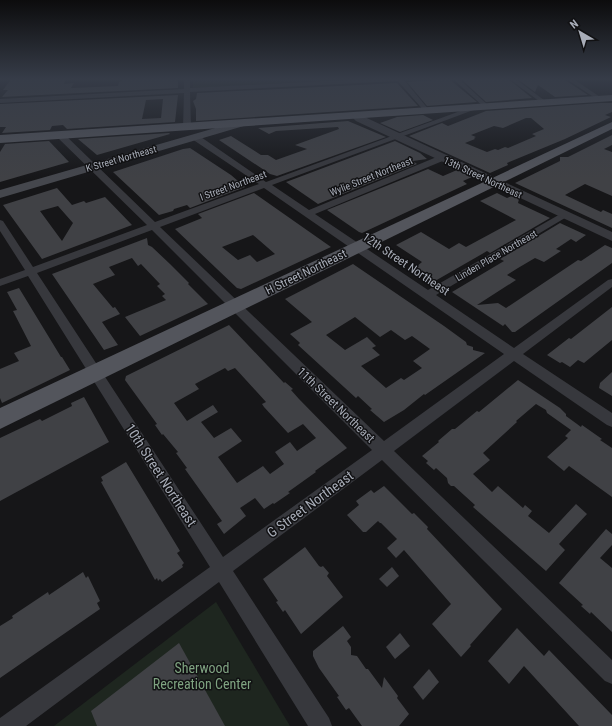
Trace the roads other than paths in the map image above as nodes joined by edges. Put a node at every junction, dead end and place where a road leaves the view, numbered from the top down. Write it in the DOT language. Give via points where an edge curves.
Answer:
graph roads {
  1 [pos="187,112"];
  2 [pos="415,112"];
  3 [pos="464,112"];
  4 [pos="356,116"];
  5 [pos="243,123"];
  6 [pos="612,125"];
  7 [pos="187,128"];
  8 [pos="60,135"];
  9 [pos="195,137"];
  10 [pos="396,137"];
  11 [pos="0,139"];
  12 [pos="442,158"];
  13 [pos="92,167"];
  14 [pos="494,182"];
  15 [pos="266,185"];
  16 [pos="0,194"];
  17 [pos="308,214"];
  18 [pos="565,215"];
  19 [pos="0,223"];
  20 [pos="153,227"];
  21 [pos="612,237"];
  22 [pos="358,247"];
  23 [pos="31,272"];
  24 [pos="612,282"];
  25 [pos="0,283"];
  26 [pos="428,295"];
  27 [pos="235,306"];
  28 [pos="513,353"];
  29 [pos="96,373"];
  30 [pos="0,420"];
  31 [pos="612,421"];
  32 [pos="383,450"];
  33 [pos="222,570"];
  34 [pos="612,674"];
  35 [pos="8,726"];
  36 [pos="321,726"];
  1 -- 7 [label="street"];
  2 -- 4 [label="main road"];
  3 -- 10 [label="street, I Street Northeast"];
  4 -- 5 [label="main road"];
  4 -- 10 [label="street, 13th Street Northeast"];
  5 -- 7 [label="main road"];
  5 -- 9 [label="main road, K Street Northeast"];
  6 -- 14 [label="main road, H Street Northeast"];
  7 -- 8 [label="main road"];
  7 -- 9 [label="main road, 12th Street Northeast"];
  8 -- 11 [label="main road"];
  8 -- 13 [label="street, 11th Street Northeast"];
  9 -- 13 [label="main road, K Street Northeast"];
  9 -- 15 [label="street, 12th Street Northeast"];
  10 -- 12 [label="street, 13th Street Northeast"];
  10 -- 15 [label="street, I Street Northeast"];
  12 -- 14 [label="street, 13th Street Northeast"];
  12 -- 17 [label="street, Wylie Street Northeast"];
  13 -- 16 [label="main road, K Street Northeast"];
  13 -- 20 [label="street, 11th Street Northeast"];
  14 -- 18 [label="street, 13th Street Northeast"];
  14 -- 22 [label="main road, H Street Northeast"];
  15 -- 17 [label="street, 12th Street Northeast"];
  15 -- 20 [label="street, I Street Northeast"];
  17 -- 22 [label="street, 12th Street Northeast"];
  18 -- 21 [label="street, 13th Street Northeast"];
  18 -- 26 [label="street, Linden Place Northeast"];
  19 -- 23 [label="street, 10th Street Northeast"];
  20 -- 23 [label="street, I Street Northeast"];
  20 -- 27 [label="street, 11th Street Northeast"];
  22 -- 26 [label="street, 12th Street Northeast"];
  22 -- 27 [label="main road, H Street Northeast"];
  23 -- 25 [label="street, I Street Northeast"];
  23 -- 29 [label="street, 10th Street Northeast"];
  24 -- 28 [label="street, G Street Northeast"];
  26 -- 28 [label="street, 12th Street Northeast"];
  27 -- 29 [label="main road, H Street Northeast"];
  27 -- 32 [label="street, 11th Street Northeast"];
  28 -- 31 [label="street, 12th Street Northeast"];
  28 -- 32 [label="street, G Street Northeast"];
  29 -- 30 [label="main road, H Street Northeast"];
  29 -- 33 [label="street, 10th Street Northeast"];
  32 -- 33 [label="street, G Street Northeast"];
  32 -- 34 [label="street, 11th Street Northeast"];
  33 -- 35 [label="street, G Street Northeast"];
  33 -- 36 [label="street, 10th Street Northeast"];
}
